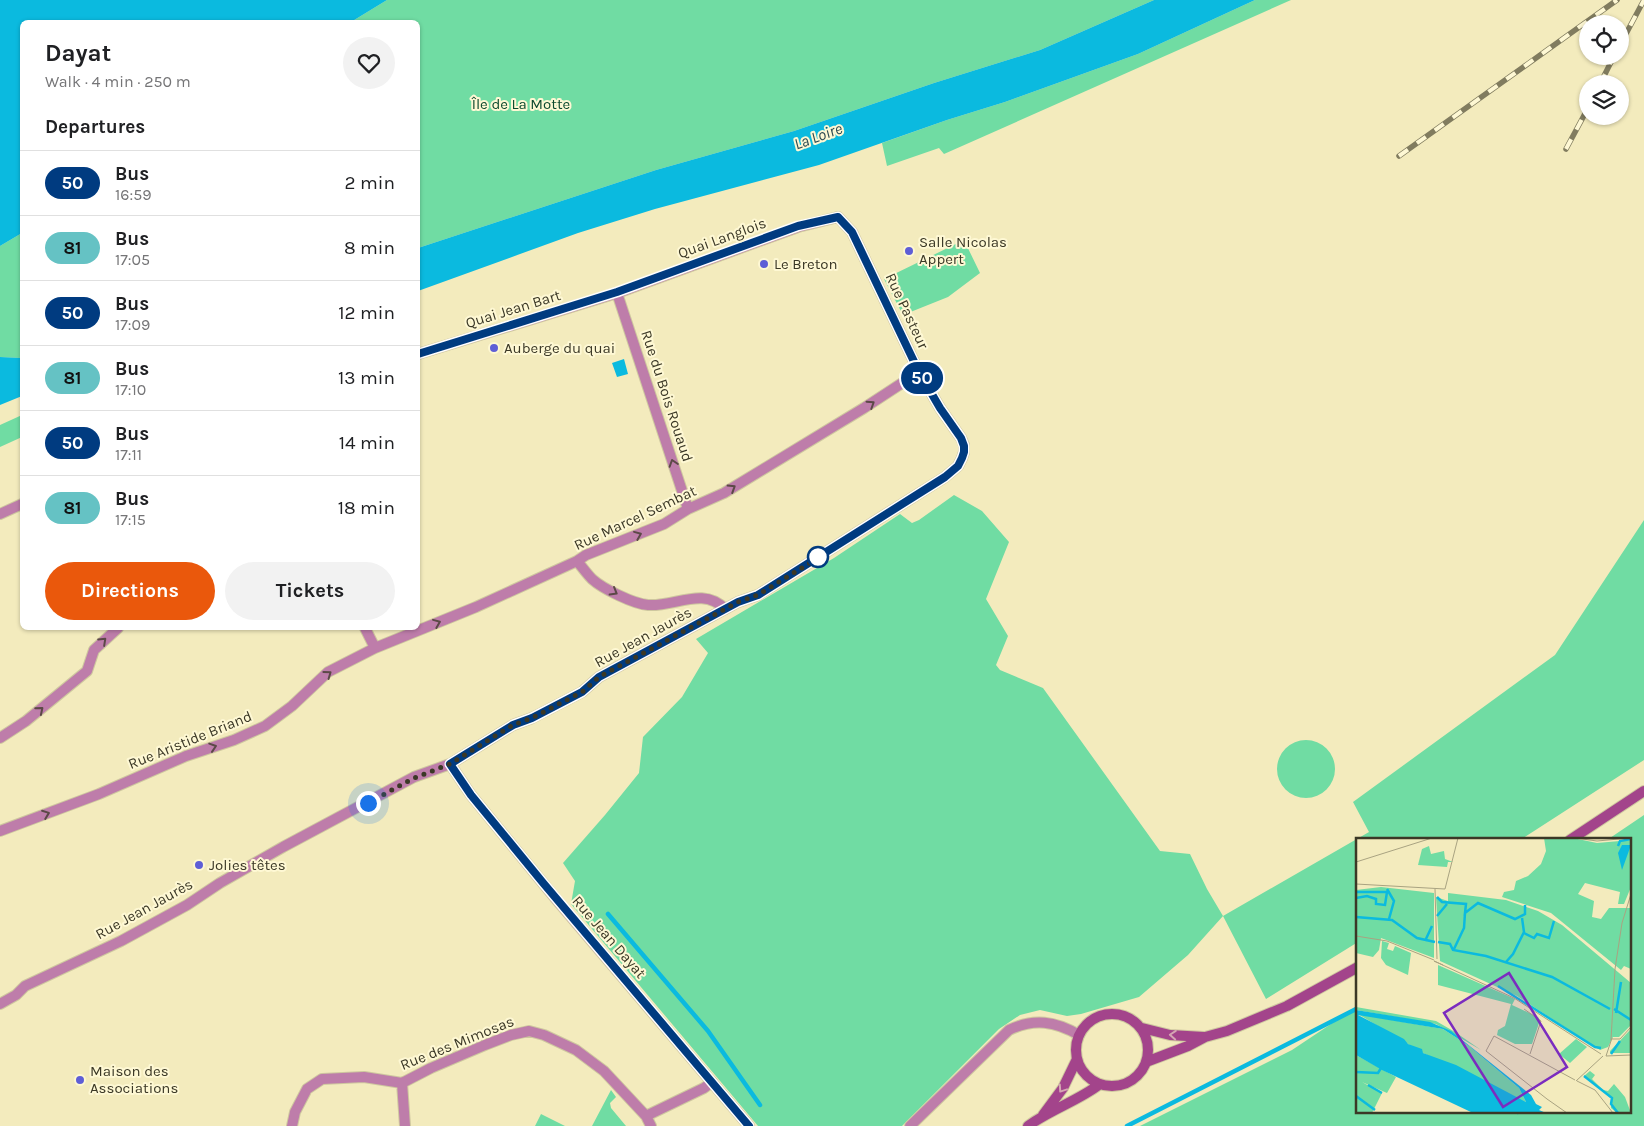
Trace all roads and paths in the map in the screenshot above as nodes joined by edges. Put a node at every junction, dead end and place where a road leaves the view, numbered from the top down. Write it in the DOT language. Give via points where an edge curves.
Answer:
graph roads {
  1 [pos="838,217"];
  2 [pos="617,292"];
  3 [pos="420,353"];
  4 [pos="919,372"];
  5 [pos="953,471"];
  6 [pos="20,505"];
  7 [pos="688,509"];
  8 [pos="0,514"];
  9 [pos="577,561"];
  10 [pos="726,609"];
  11 [pos="116,630"];
  12 [pos="366,630"];
  13 [pos="419,630"];
  14 [pos="420,630"];
  15 [pos="375,648"];
  16 [pos="0,738"];
  17 [pos="450,764"];
  18 [pos="1644,791"];
  19 [pos="0,831"];
  20 [pos="1573,838"];
  21 [pos="1356,968"];
  22 [pos="0,1004"];
  23 [pos="1142,1028"];
  24 [pos="1079,1035"];
  25 [pos="1205,1037"];
  26 [pos="1077,1059"];
  27 [pos="1146,1062"];
  28 [pos="712,1082"];
  29 [pos="402,1083"];
  30 [pos="1100,1084"];
  31 [pos="646,1116"];
  32 [pos="1042,1116"];
  33 [pos="292,1126"];
  34 [pos="405,1126"];
  35 [pos="651,1126"];
  36 [pos="749,1126"];
  37 [pos="910,1126"];
  38 [pos="1028,1126"];
  1 -- 2 [label="street, Quai Langlois" via="798,226"];
  1 -- 4 [label="street, Rue Pasteur" via="852,232"];
  2 -- 3 [label="street, Quai Jean Bart"];
  7 -- 2 [label="street, Rue du Bois Rouaud, one-way"];
  4 -- 5 [label="street, Rue Pasteur" via="964,446 962,458"];
  7 -- 4 [label="street, Rue Marcel Sembat, one-way" via="724,493"];
  5 -- 10 [label="street, Rue Jean Jaurès" via="758,595"];
  6 -- 8 [label="street"];
  9 -- 7 [label="street, Rue Marcel Sembat, one-way" via="664,524"];
  9 -- 10 [label="street, one-way" via="593,580 638,604 707,597 720,602"];
  14 -- 9 [label="street, Rue Marcel Sembat, one-way"];
  10 -- 17 [label="street, Rue Jean Jaurès" via="599,677 582,692 513,725"];
  16 -- 11 [label="street, one-way" via="26,721 87,670 94,650"];
  12 -- 15 [label="street"];
  15 -- 13 [label="street, Rue Marcel Sembat, one-way"];
  19 -- 15 [label="street, Rue Aristide Briand, one-way" via="265,726 328,672"];
  17 -- 22 [label="street, Rue Jean Jaurès" via="414,778 283,847 186,905 121,941 26,986"];
  17 -- 28 [label="street, Rue Jean Dayat" via="471,795 544,884"];
  18 -- 20 [label="main road"];
  21 -- 25 [label="main road" via="1287,1006"];
  23 -- 24 [label="main road" via="1127,1016 1109,1013 1085,1025"];
  25 -- 23 [label="main road, one-way" via="1170,1035"];
  23 -- 27 [label="main road" via="1148,1047"];
  24 -- 26 [label="main road"];
  24 -- 37 [label="street" via="1063,1027 1038,1022 1009,1030"];
  25 -- 27 [label="main road"];
  26 -- 30 [label="main road" via="1087,1076"];
  26 -- 32 [label="main road, one-way" via="1063,1088"];
  27 -- 30 [label="main road" via="1138,1076 1127,1083 1116,1086"];
  28 -- 31 [label="street"];
  28 -- 36 [label="street, Rue Jean Dayat"];
  29 -- 31 [label="street, Rue des Mimosas" via="484,1045 529,1031 576,1050 604,1071"];
  29 -- 33 [label="street, Rue des Mimosas" via="364,1077 322,1080 307,1089"];
  29 -- 34 [label="street"];
  30 -- 32 [label="main road"];
  31 -- 35 [label="street, Rue des Mimosas"];
  32 -- 38 [label="main road"];
}
